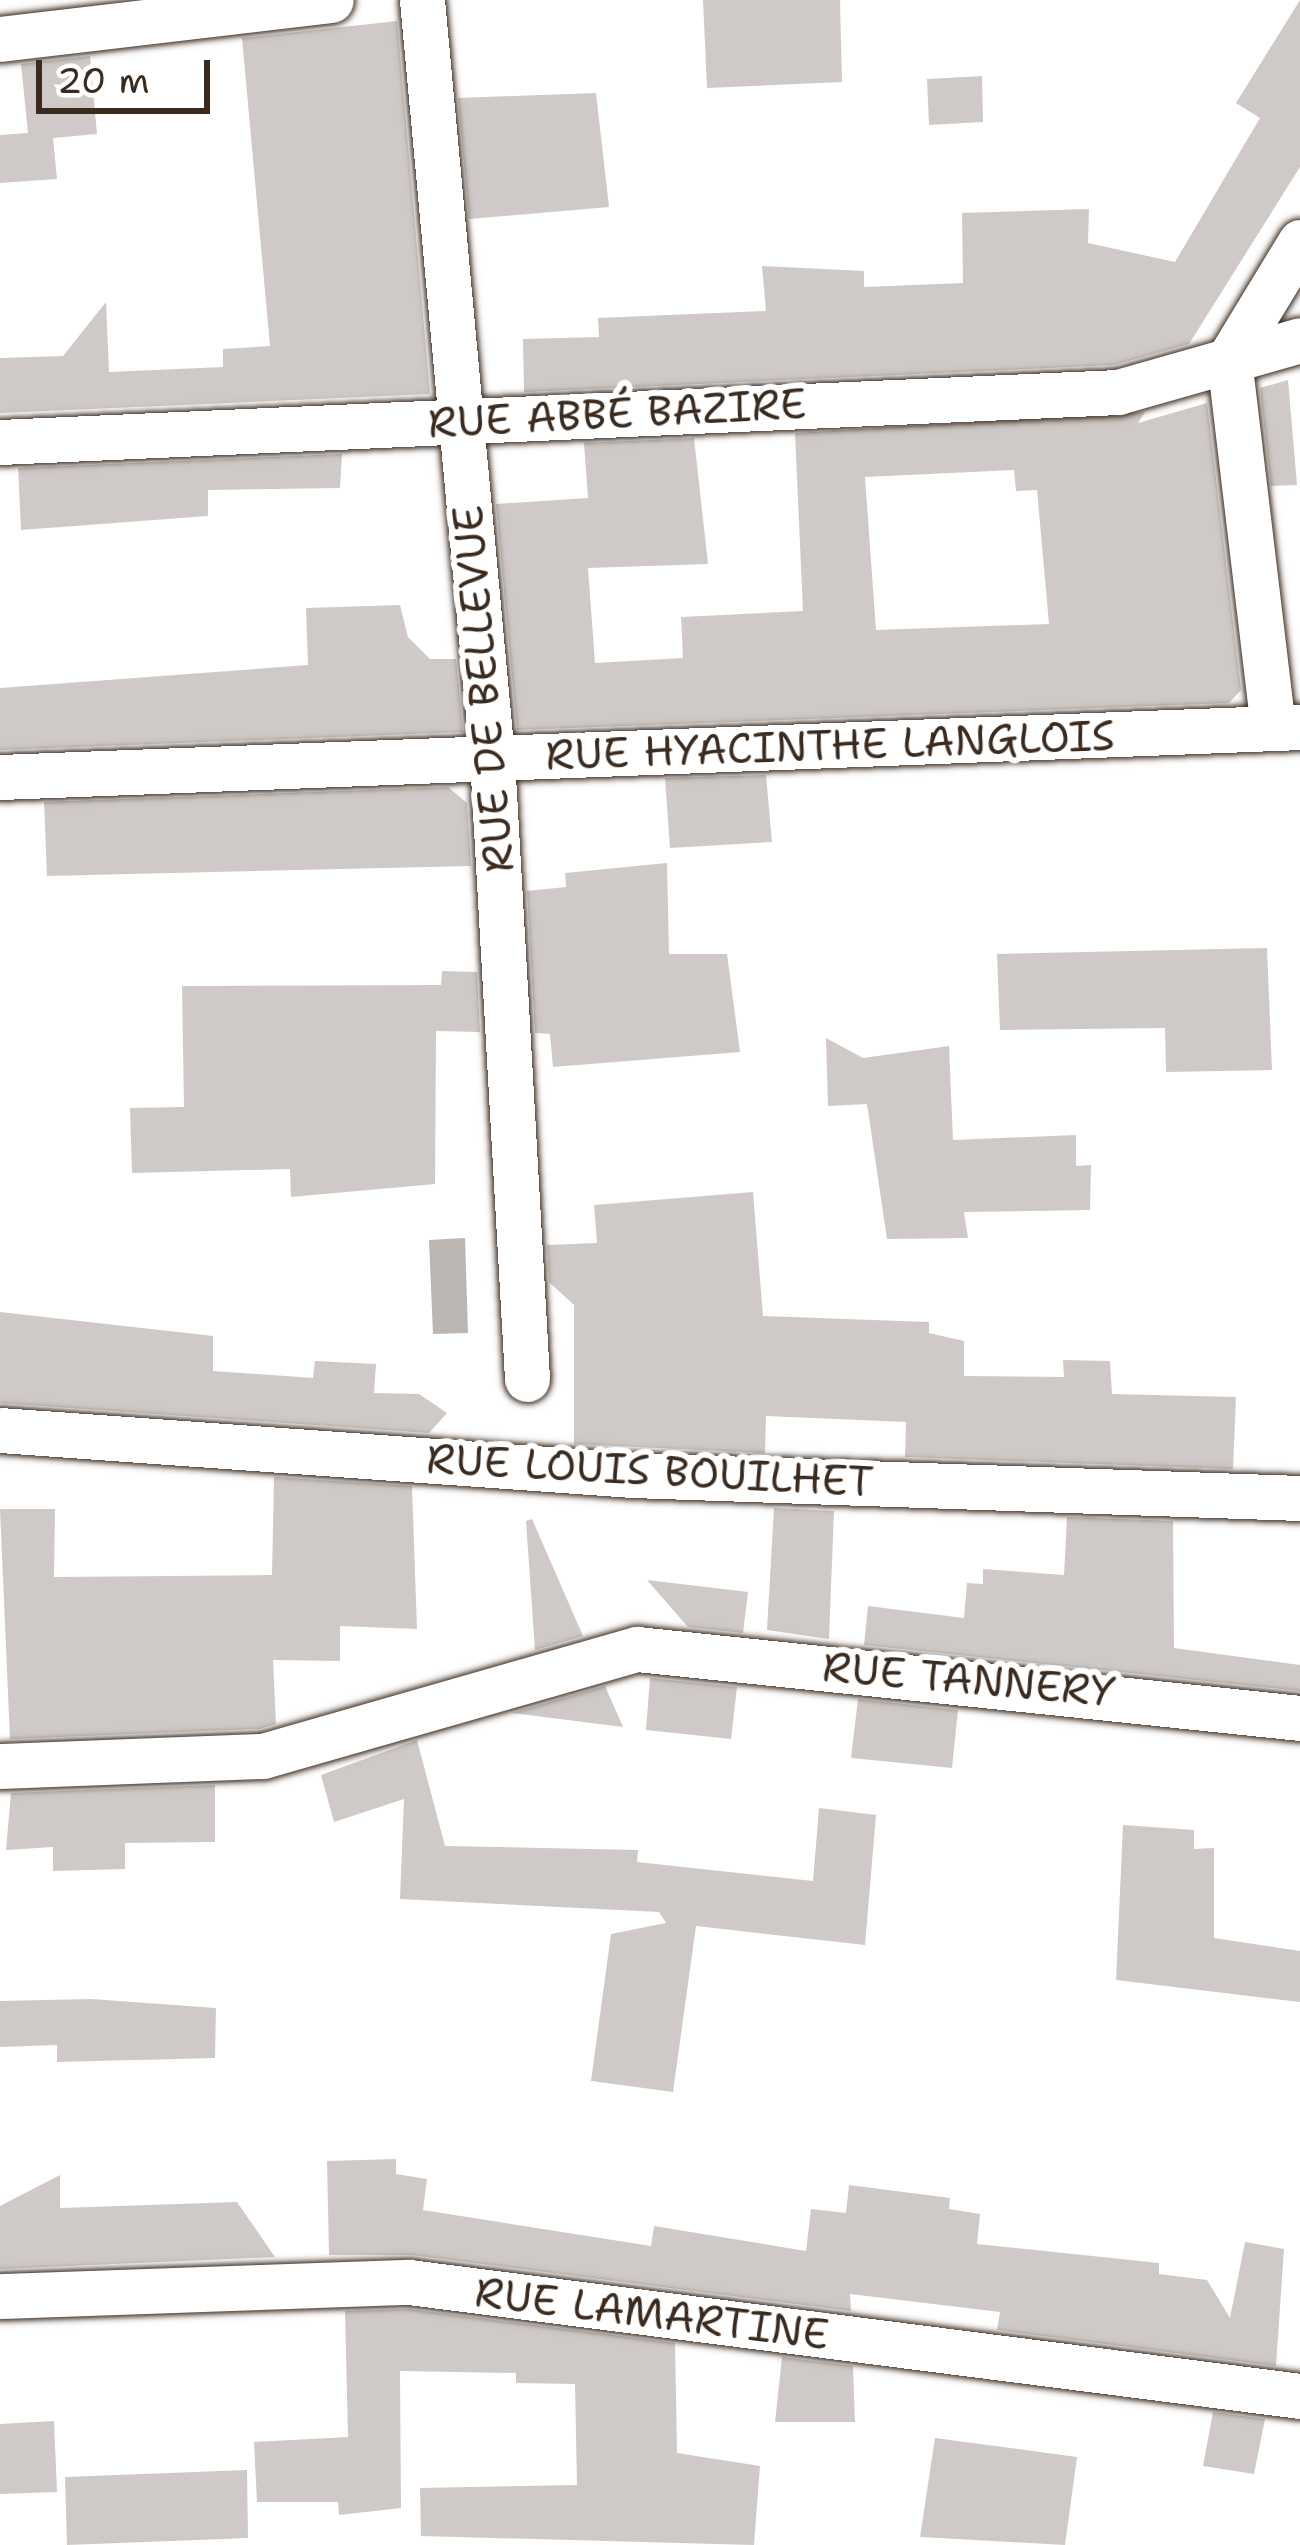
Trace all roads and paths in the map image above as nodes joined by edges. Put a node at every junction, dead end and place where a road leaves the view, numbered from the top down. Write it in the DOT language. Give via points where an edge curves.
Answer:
graph roads {
  1 [pos="331,0"];
  2 [pos="422,0"];
  3 [pos="0,39"];
  4 [pos="1300,242"];
  5 [pos="1300,340"];
  6 [pos="1228,359"];
  7 [pos="461,420"];
  8 [pos="0,442"];
  9 [pos="1286,728"];
  10 [pos="492,758"];
  11 [pos="0,777"];
  12 [pos="527,1379"];
  13 [pos="0,1430"];
  14 [pos="1300,1498"];
  15 [pos="1300,1718"];
  16 [pos="0,1766"];
  17 [pos="0,2296"];
  18 [pos="1300,2396"];
  1 -- 3 [label="street"];
  2 -- 7 [label="street, RUE DE BELLEVUE"];
  4 -- 6 [label="street"];
  5 -- 6 [label="street, RUE ABBÉ BAZIRE"];
  6 -- 7 [label="street, RUE ABBÉ BAZIRE" via="1118,392"];
  6 -- 9 [label="street"];
  7 -- 8 [label="street, RUE ABBÉ BAZIRE"];
  7 -- 10 [label="street, RUE DE BELLEVUE"];
  9 -- 10 [label="street, RUE HYACINTHE LANGLOIS"];
  10 -- 11 [label="street, RUE HYACINTHE LANGLOIS"];
  10 -- 12 [label="street, RUE DE BELLEVUE"];
  13 -- 14 [label="street, RUE LOUIS BOUILHET" via="632,1475"];
  15 -- 16 [label="street, RUE TANNERY" via="637,1649 262,1756"];
  17 -- 18 [label="street, RUE LAMARTINE" via="409,2282"];
}
